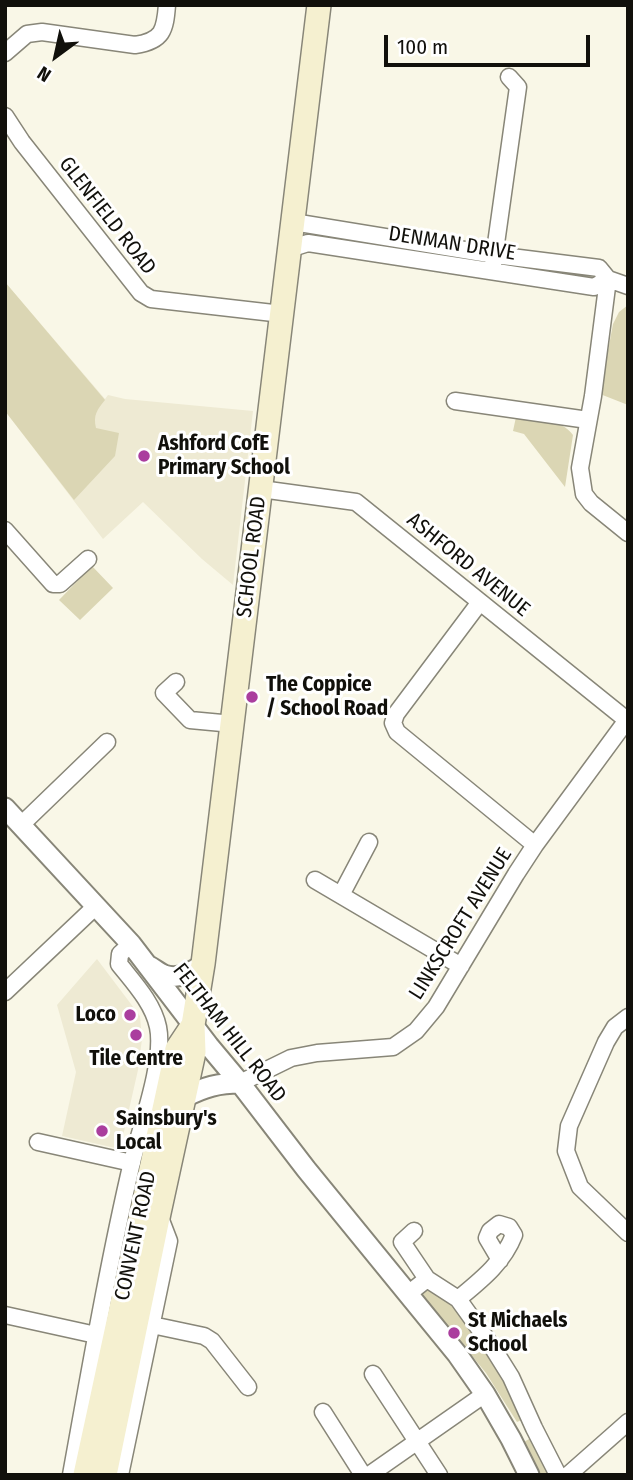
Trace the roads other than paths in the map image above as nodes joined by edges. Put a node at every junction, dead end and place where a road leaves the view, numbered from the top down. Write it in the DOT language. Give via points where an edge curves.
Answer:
graph roads {
  1 [pos="167,5"];
  2 [pos="319,5"];
  3 [pos="5,53"];
  4 [pos="509,77"];
  5 [pos="5,116"];
  6 [pos="293,222"];
  7 [pos="289,249"];
  8 [pos="494,263"];
  9 [pos="608,279"];
  10 [pos="628,286"];
  11 [pos="282,314"];
  12 [pos="455,401"];
  13 [pos="588,420"];
  14 [pos="261,489"];
  15 [pos="5,530"];
  16 [pos="628,533"];
  17 [pos="88,559"];
  18 [pos="480,602"];
  19 [pos="176,682"];
  20 [pos="628,720"];
  21 [pos="233,724"];
  22 [pos="107,742"];
  23 [pos="5,808"];
  24 [pos="21,825"];
  25 [pos="369,842"];
  26 [pos="535,845"];
  27 [pos="315,880"];
  28 [pos="341,895"];
  29 [pos="96,906"];
  30 [pos="131,944"];
  31 [pos="145,963"];
  32 [pos="204,964"];
  33 [pos="461,965"];
  34 [pos="5,992"];
  35 [pos="628,1017"];
  36 [pos="193,1025"];
  37 [pos="240,1083"];
  38 [pos="185,1097"];
  39 [pos="37,1142"];
  40 [pos="132,1163"];
  41 [pos="159,1213"];
  42 [pos="414,1231"];
  43 [pos="628,1233"];
  44 [pos="500,1260"];
  45 [pos="427,1279"];
  46 [pos="408,1294"];
  47 [pos="458,1299"];
  48 [pos="5,1315"];
  49 [pos="152,1325"];
  50 [pos="106,1337"];
  51 [pos="373,1374"];
  52 [pos="248,1387"];
  53 [pos="485,1394"];
  54 [pos="323,1412"];
  55 [pos="628,1422"];
  56 [pos="417,1442"];
  57 [pos="71,1475"];
  58 [pos="85,1475"];
  59 [pos="105,1475"];
  60 [pos="120,1475"];
  61 [pos="363,1475"];
  62 [pos="369,1475"];
  63 [pos="439,1475"];
  64 [pos="529,1475"];
  65 [pos="558,1475"];
  66 [pos="568,1475"];
  1 -- 3 [label="street" via="165,27 148,43 42,32 27,34"];
  2 -- 6 [label="main road, SCHOOL ROAD"];
  4 -- 8 [label="street" via="518,87"];
  5 -- 11 [label="street, GLENFIELD ROAD" via="141,293 151,299"];
  6 -- 7 [label="main road, SCHOOL ROAD"];
  6 -- 8 [label="street, DENMAN DRIVE"];
  7 -- 8 [label="street, DENMAN DRIVE" via="307,243"];
  7 -- 11 [label="main road, SCHOOL ROAD"];
  8 -- 9 [label="street, DENMAN DRIVE" via="599,268"];
  9 -- 10 [label="street, DENMAN DRIVE"];
  9 -- 13 [label="street"];
  11 -- 14 [label="main road, SCHOOL ROAD"];
  12 -- 13 [label="street"];
  13 -- 16 [label="street" via="580,468 584,494"];
  14 -- 18 [label="street, ASHFORD AVENUE" via="356,502"];
  14 -- 21 [label="main road, SCHOOL ROAD"];
  15 -- 17 [label="street" via="53,584 60,584"];
  18 -- 20 [label="street, ASHFORD AVENUE"];
  18 -- 26 [label="street" via="393,723 397,732"];
  19 -- 21 [label="street" via="164,694 190,720"];
  20 -- 26 [label="street, LINKSCROFT AVENUE"];
  21 -- 32 [label="main road, SCHOOL ROAD"];
  22 -- 24 [label="street"];
  23 -- 24 [label="street, FELTHAM HILL ROAD"];
  24 -- 29 [label="street, FELTHAM HILL ROAD"];
  25 -- 28 [label="street"];
  26 -- 33 [label="street, LINKSCROFT AVENUE"];
  27 -- 28 [label="street"];
  28 -- 33 [label="street"];
  29 -- 30 [label="street, FELTHAM HILL ROAD"];
  29 -- 34 [label="street"];
  30 -- 31 [label="street, FELTHAM HILL ROAD"];
  30 -- 40 [label="street, CONVENT ROAD" via="121,954 120,964 150,1006 158,1027 158,1061"];
  31 -- 32 [label="street" via="175,976"];
  31 -- 36 [label="street, FELTHAM HILL ROAD"];
  32 -- 36 [label="main road, SCHOOL ROAD"];
  33 -- 37 [label="street, LINKSCROFT AVENUE" via="436,1007 416,1031 393,1047 291,1058"];
  35 -- 43 [label="street" via="606,1042 569,1126 566,1151 580,1187"];
  36 -- 37 [label="street, FELTHAM HILL ROAD"];
  36 -- 38 [label="main road, CONVENT ROAD" via="194,1052"];
  36 -- 50 [label="main road, CONVENT ROAD" via="177,1049"];
  37 -- 38 [label="street" via="219,1083"];
  37 -- 46 [label="street, FELTHAM HILL ROAD"];
  38 -- 41 [label="main road, CONVENT ROAD"];
  39 -- 40 [label="street"];
  40 -- 50 [label="street, CONVENT ROAD"];
  41 -- 49 [label="street, CONVENT ROAD" via="169,1241"];
  41 -- 59 [label="main road, CONVENT ROAD"];
  42 -- 45 [label="street" via="402,1242"];
  44 -- 47 [label="street"];
  45 -- 46 [label="street"];
  45 -- 47 [label="street"];
  46 -- 53 [label="street, FELTHAM HILL ROAD"];
  47 -- 65 [label="street" via="511,1377"];
  48 -- 50 [label="street"];
  49 -- 52 [label="street" via="212,1341"];
  49 -- 60 [label="street, CONVENT ROAD"];
  50 -- 57 [label="street, CONVENT ROAD"];
  50 -- 58 [label="main road, CONVENT ROAD"];
  51 -- 56 [label="street"];
  53 -- 56 [label="street"];
  53 -- 64 [label="street, FELTHAM HILL ROAD"];
  54 -- 61 [label="street"];
  55 -- 66 [label="street"];
  56 -- 62 [label="street"];
  56 -- 63 [label="street"];
}
